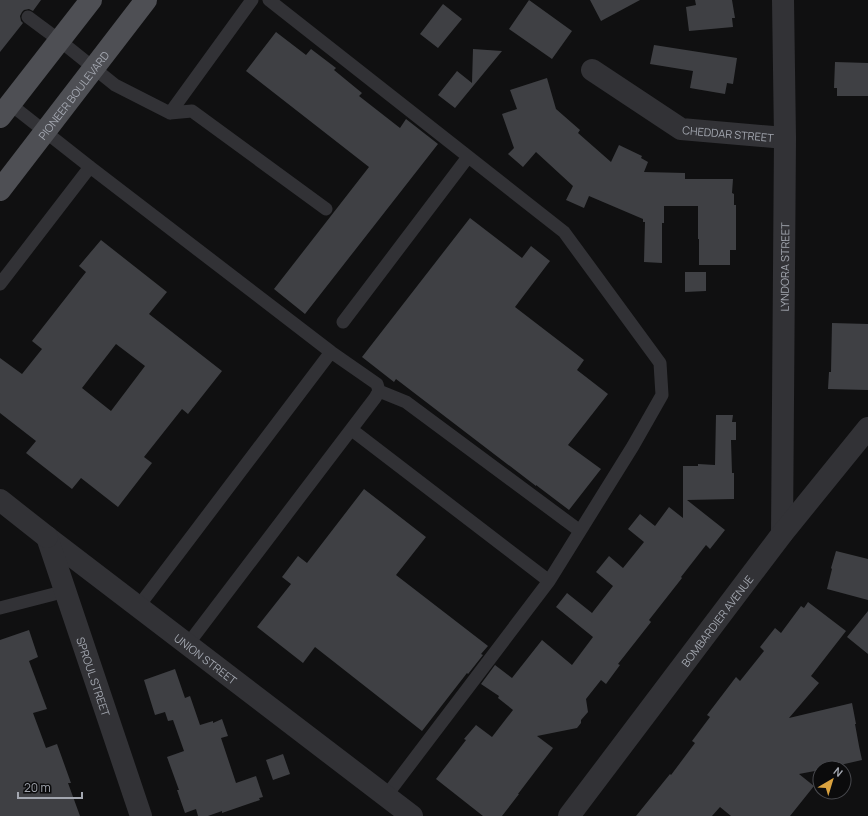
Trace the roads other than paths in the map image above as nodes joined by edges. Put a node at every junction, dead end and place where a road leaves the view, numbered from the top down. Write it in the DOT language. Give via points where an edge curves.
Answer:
graph roads {
  1 [pos="91,0"];
  2 [pos="146,0"];
  3 [pos="252,0"];
  4 [pos="269,0"];
  5 [pos="783,0"];
  6 [pos="28,17"];
  7 [pos="59,40"];
  8 [pos="94,69"];
  9 [pos="592,70"];
  10 [pos="5,111"];
  11 [pos="170,113"];
  12 [pos="45,132"];
  13 [pos="785,138"];
  14 [pos="468,157"];
  15 [pos="90,168"];
  16 [pos="0,190"];
  17 [pos="326,209"];
  18 [pos="0,284"];
  19 [pos="343,322"];
  20 [pos="330,352"];
  21 [pos="378,391"];
  22 [pos="868,428"];
  23 [pos="352,430"];
  24 [pos="0,500"];
  25 [pos="580,531"];
  26 [pos="782,534"];
  27 [pos="47,537"];
  28 [pos="549,581"];
  29 [pos="66,591"];
  30 [pos="138,607"];
  31 [pos="0,608"];
  32 [pos="188,644"];
  33 [pos="386,796"];
  34 [pos="142,816"];
  35 [pos="412,816"];
  36 [pos="569,816"];
  1 -- 7 [label="main road"];
  2 -- 8 [label="main road, PIONEER BOULEVARD"];
  3 -- 11 [label="lane"];
  4 -- 14 [label="lane"];
  5 -- 13 [label="street, LYNDORA STREET"];
  6 -- 7 [label="lane"];
  7 -- 8 [label="lane"];
  7 -- 10 [label="main road"];
  8 -- 11 [label="lane" via="115,85"];
  8 -- 12 [label="main road, PIONEER BOULEVARD"];
  9 -- 13 [label="street, CHEDDAR STREET" via="681,129"];
  10 -- 12 [label="lane"];
  11 -- 17 [label="lane" via="192,112"];
  12 -- 15 [label="lane"];
  12 -- 16 [label="main road, PIONEER BOULEVARD"];
  13 -- 26 [label="street, LYNDORA STREET"];
  14 -- 19 [label="lane"];
  14 -- 25 [label="lane" via="564,232 660,363 662,394"];
  15 -- 18 [label="lane"];
  15 -- 20 [label="lane"];
  20 -- 21 [label="lane" via="376,384"];
  20 -- 30 [label="lane"];
  21 -- 23 [label="lane"];
  21 -- 25 [label="lane" via="406,402"];
  22 -- 26 [label="street, BOMBARDIER AVENUE"];
  23 -- 28 [label="lane"];
  23 -- 32 [label="lane"];
  24 -- 27 [label="street, UNION STREET"];
  25 -- 28 [label="lane"];
  26 -- 36 [label="street, BOMBARDIER AVENUE"];
  27 -- 29 [label="street, SPROUL STREET"];
  27 -- 30 [label="street, UNION STREET"];
  28 -- 33 [label="lane"];
  29 -- 31 [label="lane"];
  29 -- 34 [label="street, SPROUL STREET"];
  30 -- 32 [label="street, UNION STREET"];
  32 -- 33 [label="street, UNION STREET"];
  33 -- 35 [label="street, UNION STREET"];
}
